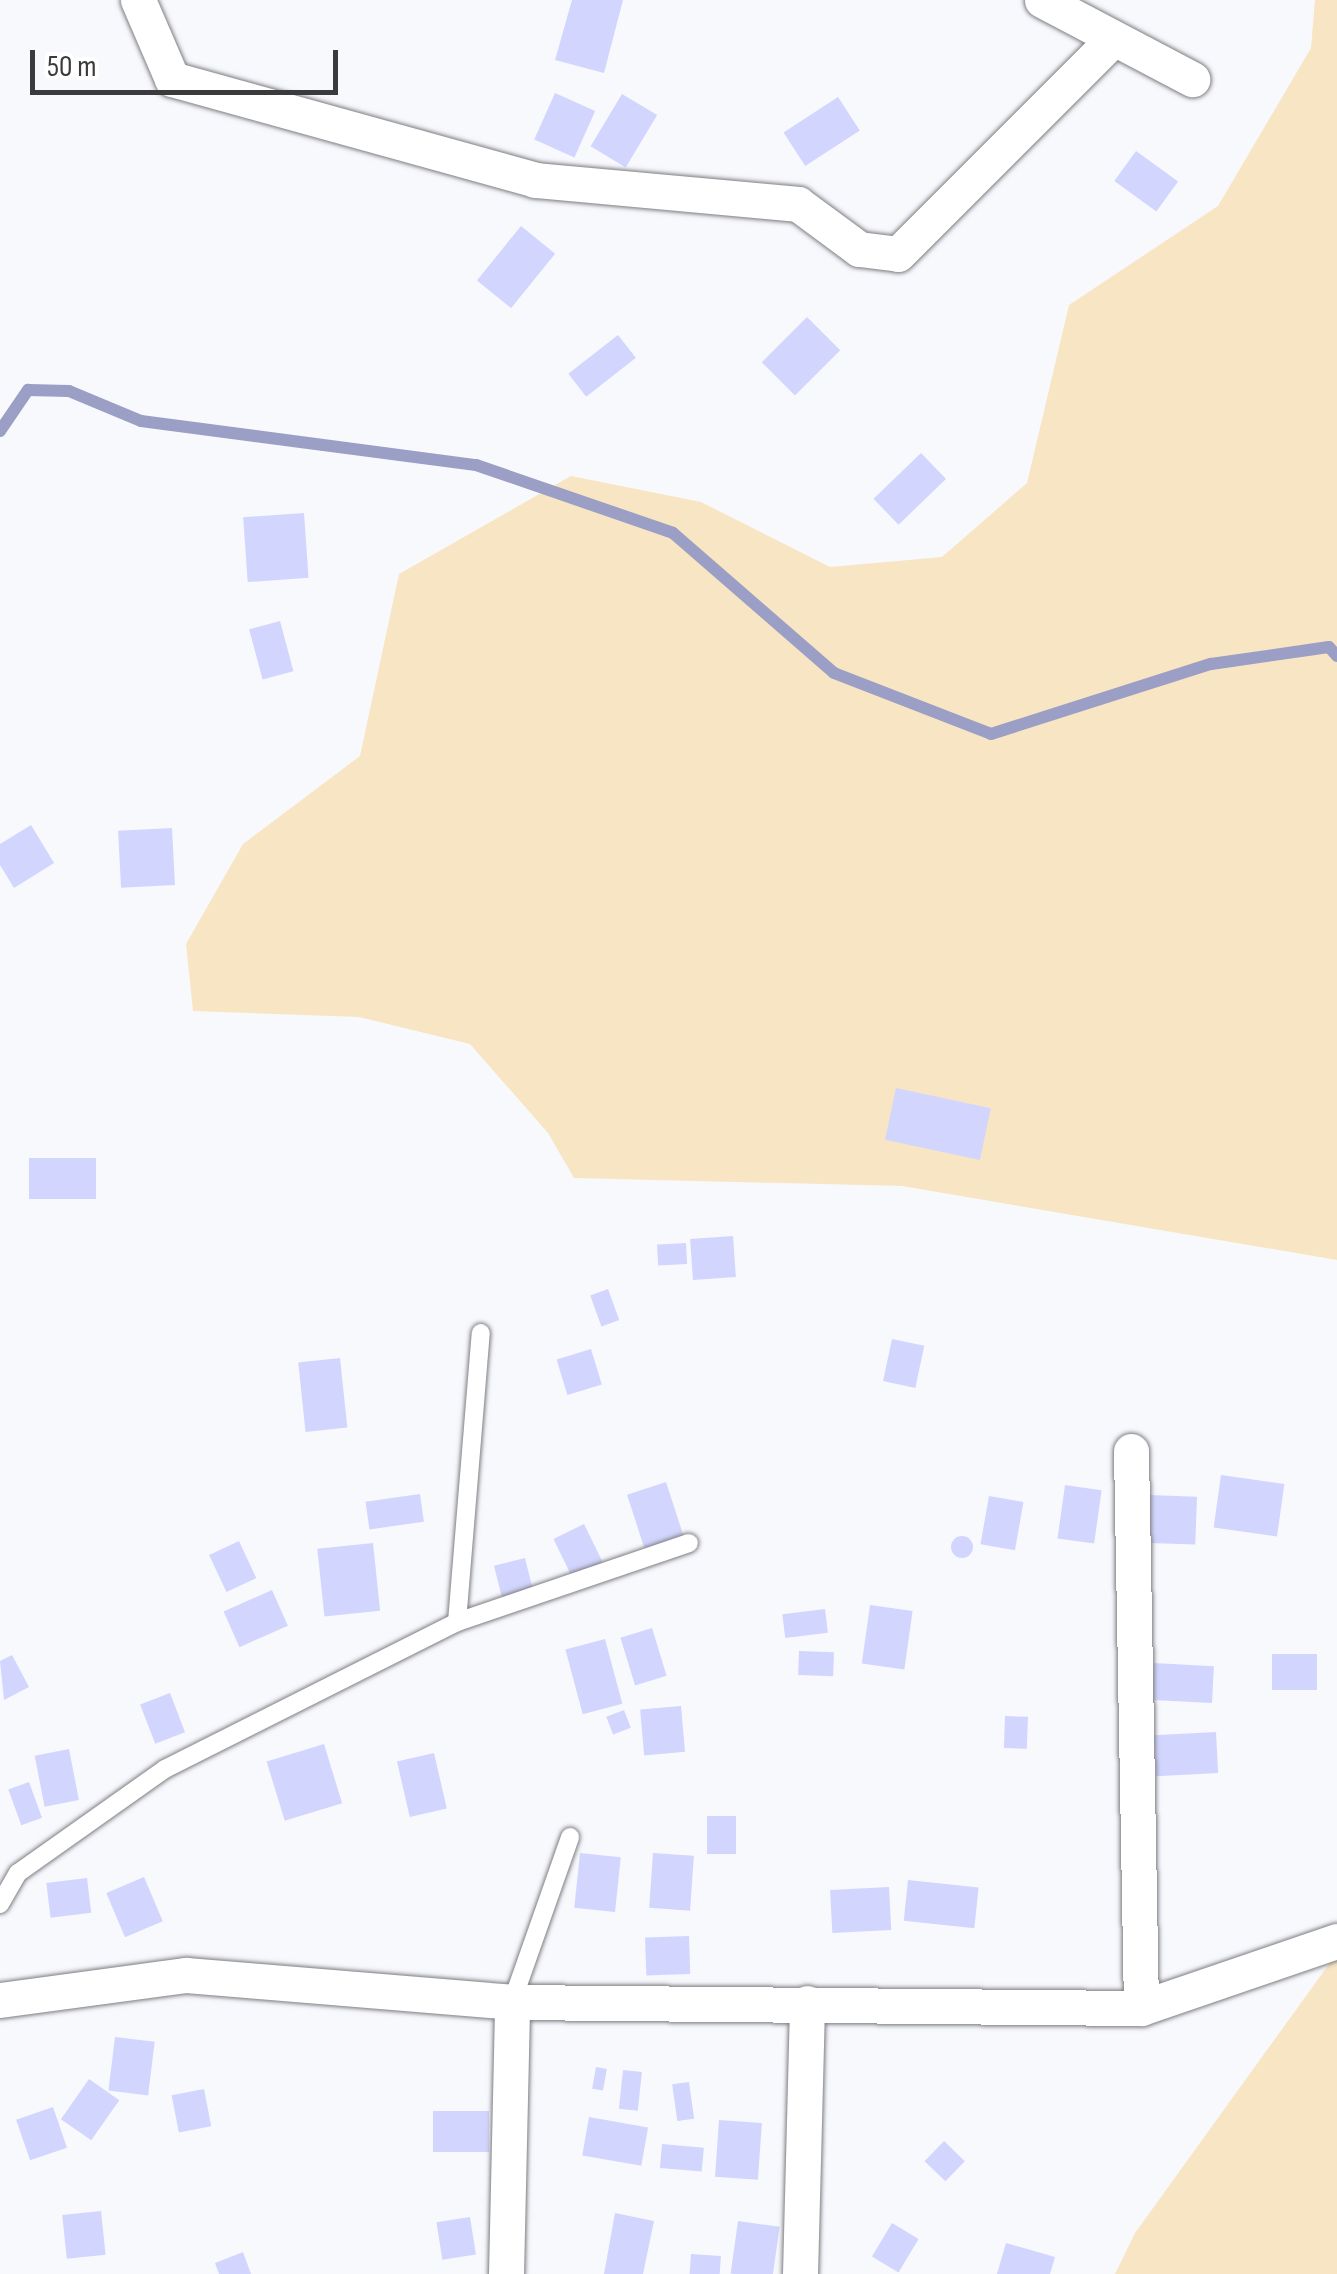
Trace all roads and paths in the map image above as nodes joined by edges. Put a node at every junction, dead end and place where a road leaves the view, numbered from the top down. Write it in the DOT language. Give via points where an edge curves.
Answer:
graph roads {
  1 [pos="138,0"];
  2 [pos="1042,0"];
  3 [pos="1114,38"];
  4 [pos="1192,79"];
  5 [pos="480,1333"];
  6 [pos="1131,1451"];
  7 [pos="689,1543"];
  8 [pos="457,1622"];
  9 [pos="570,1837"];
  10 [pos="0,1904"];
  11 [pos="1337,1941"];
  12 [pos="0,2000"];
  13 [pos="512,2002"];
  14 [pos="807,2003"];
  15 [pos="1141,2008"];
  16 [pos="506,2274"];
  17 [pos="800,2274"];
  1 -- 3 [label="street" via="172,79 535,180 798,204 859,250 898,254"];
  2 -- 3 [label="street"];
  3 -- 4 [label="street"];
  5 -- 8 [label="lane"];
  6 -- 15 [label="street"];
  7 -- 8 [label="lane"];
  8 -- 10 [label="lane" via="166,1769 18,1873"];
  9 -- 13 [label="lane"];
  11 -- 15 [label="street"];
  12 -- 13 [label="street" via="186,1975"];
  13 -- 14 [label="street"];
  13 -- 16 [label="street"];
  14 -- 15 [label="street"];
  14 -- 17 [label="street"];
}
